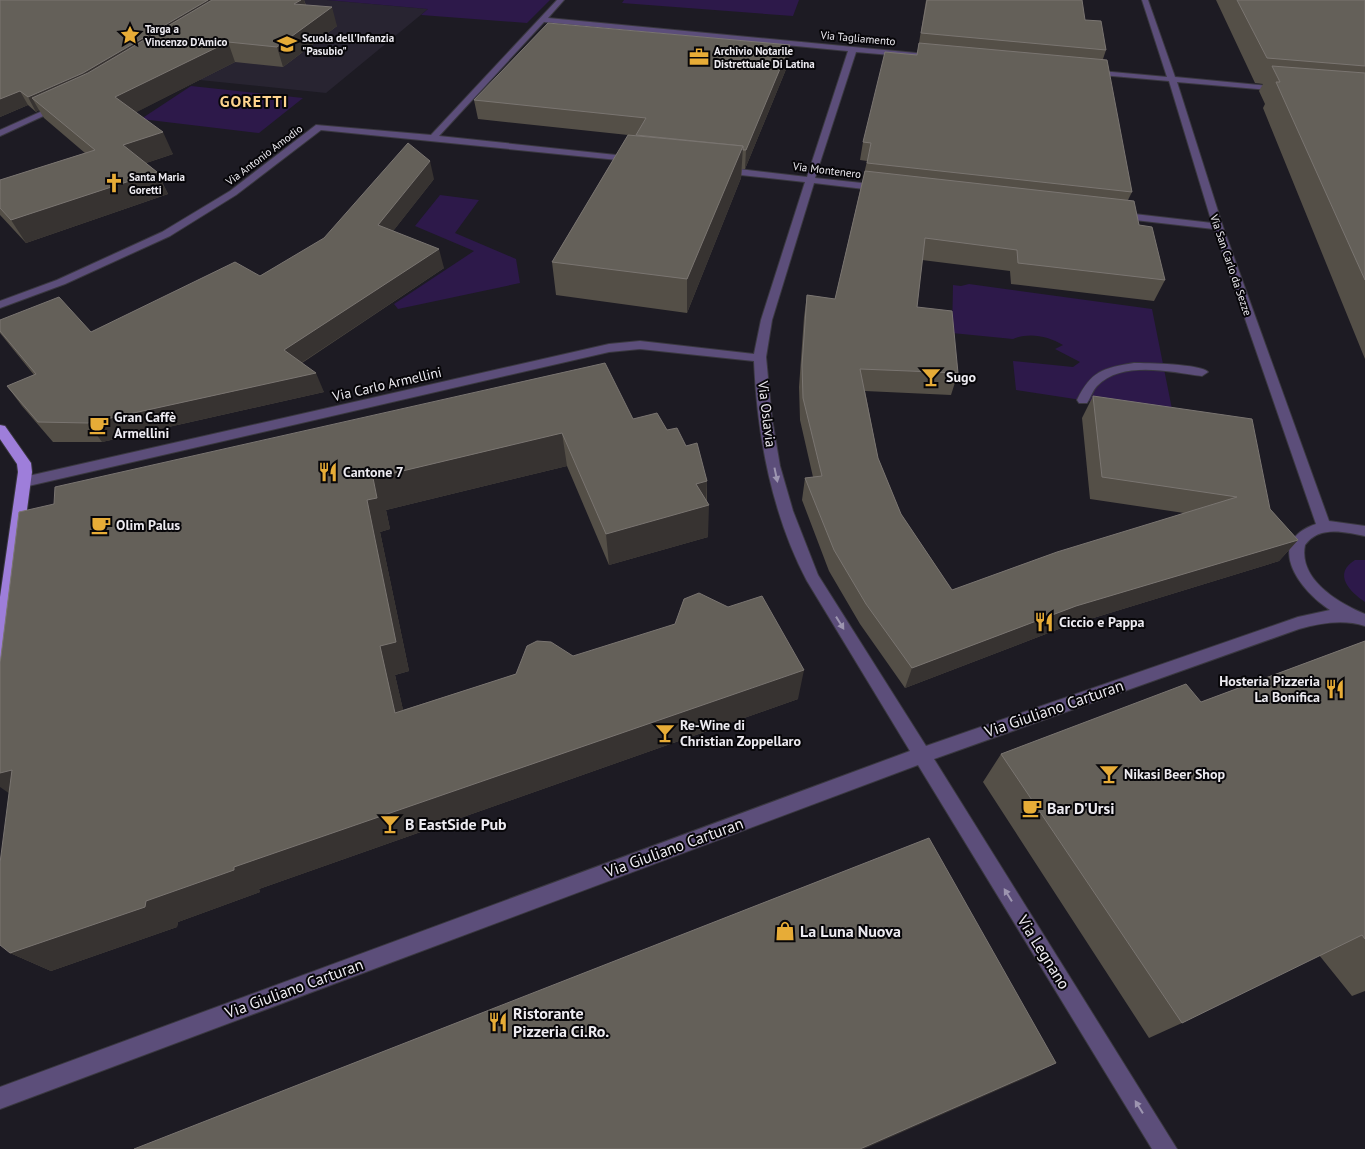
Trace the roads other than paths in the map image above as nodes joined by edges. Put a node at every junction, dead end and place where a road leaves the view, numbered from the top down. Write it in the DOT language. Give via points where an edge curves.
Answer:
graph roads {
  1 [pos="561,0"];
  2 [pos="1145,0"];
  3 [pos="543,20"];
  4 [pos="853,48"];
  5 [pos="949,58"];
  6 [pos="1084,71"];
  7 [pos="1171,80"];
  8 [pos="1288,89"];
  9 [pos="66,104"];
  10 [pos="0,133"];
  11 [pos="433,138"];
  12 [pos="643,161"];
  13 [pos="712,168"];
  14 [pos="810,179"];
  15 [pos="888,188"];
  16 [pos="1102,213"];
  17 [pos="1218,227"];
  18 [pos="0,305"];
  19 [pos="760,358"];
  20 [pos="1202,372"];
  21 [pos="1083,400"];
  22 [pos="0,429"];
  23 [pos="24,482"];
  24 [pos="1324,527"];
  25 [pos="1365,531"];
  26 [pos="1359,618"];
  27 [pos="0,653"];
  28 [pos="922,755"];
  29 [pos="0,1098"];
  30 [pos="1165,1149"];
  1 -- 3 [label="street"];
  2 -- 7 [label="street, Via San Carlo da Sezze"];
  3 -- 4 [label="street, Via Tagliamento"];
  3 -- 11 [label="street"];
  4 -- 5 [label="street, Via Tagliamento"];
  4 -- 14 [label="street, Via Oslavia"];
  6 -- 7 [label="street"];
  7 -- 8 [label="street"];
  7 -- 17 [label="street, Via San Carlo da Sezze"];
  9 -- 10 [label="street"];
  11 -- 12 [label="street"];
  11 -- 18 [label="street, Via Antonio Amodio" via="319,127 233,193 166,234 61,282"];
  13 -- 14 [label="street, Via Montenero"];
  14 -- 15 [label="street, Via Montenero"];
  14 -- 19 [label="street, Via Oslavia" via="765,329"];
  16 -- 17 [label="street"];
  17 -- 24 [label="street, Via San Carlo da Sezze"];
  19 -- 23 [label="street, Via Carlo Armellini" via="640,345 609,348"];
  19 -- 28 [label="street, Via Oslavia, one-way" via="775,472 795,541 812,578"];
  20 -- 21 [label="street" via="1127,367 1099,378 1086,390"];
  22 -- 23 [label="main road" via="24,463"];
  23 -- 27 [label="main road"];
  24 -- 25 [label="street"];
  24 -- 26 [label="street" via="1308,532 1298,542 1295,555 1300,571 1330,603"];
  26 -- 28 [label="street, Via Giuliano Carturan" via="1321,617 1298,623"];
  28 -- 29 [label="street, Via Giuliano Carturan"];
  30 -- 28 [label="street, Via Legnano, one-way"];
}
